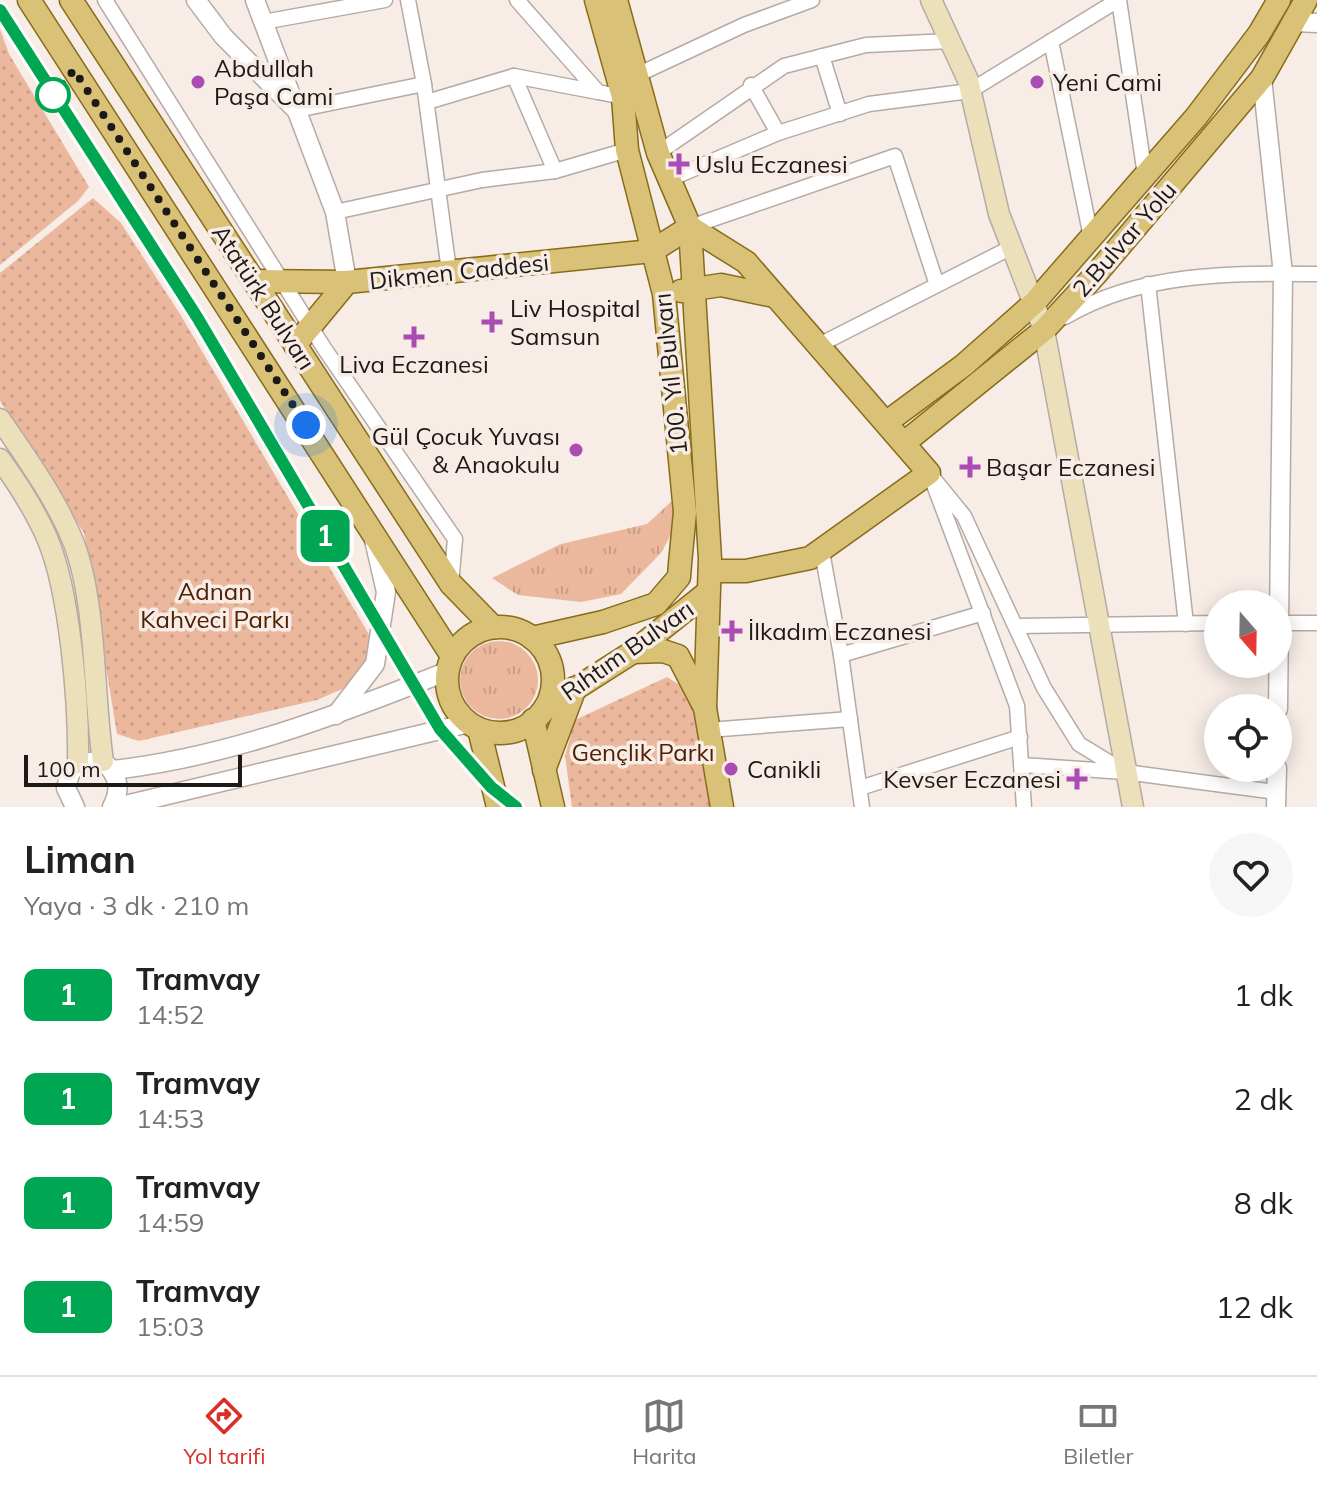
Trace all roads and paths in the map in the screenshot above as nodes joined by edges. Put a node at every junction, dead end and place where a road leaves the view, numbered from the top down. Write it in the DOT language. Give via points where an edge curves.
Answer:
graph roads {
  1 [pos="29,0"];
  2 [pos="71,0"];
  3 [pos="105,0"];
  4 [pos="196,0"];
  5 [pos="255,0"];
  6 [pos="385,0"];
  7 [pos="408,0"];
  8 [pos="517,0"];
  9 [pos="596,0"];
  10 [pos="616,0"];
  11 [pos="812,0"];
  12 [pos="931,0"];
  13 [pos="1119,0"];
  14 [pos="1279,0"];
  15 [pos="1306,0"];
  16 [pos="263,22"];
  17 [pos="1306,23"];
  18 [pos="950,41"];
  19 [pos="1051,41"];
  20 [pos="822,56"];
  21 [pos="637,75"];
  22 [pos="514,76"];
  23 [pos="1262,78"];
  24 [pos="424,84"];
  25 [pos="751,85"];
  26 [pos="970,91"];
  27 [pos="598,92"];
  28 [pos="623,97"];
  29 [pos="427,102"];
  30 [pos="297,110"];
  31 [pos="840,114"];
  32 [pos="778,133"];
  33 [pos="627,150"];
  34 [pos="658,153"];
  35 [pos="555,171"];
  36 [pos="1145,175"];
  37 [pos="670,179"];
  38 [pos="436,190"];
  39 [pos="335,212"];
  40 [pos="690,227"];
  41 [pos="1091,237"];
  42 [pos="1012,247"];
  43 [pos="652,251"];
  44 [pos="449,271"];
  45 [pos="1283,274"];
  46 [pos="1317,274"];
  47 [pos="282,280"];
  48 [pos="254,281"];
  49 [pos="347,282"];
  50 [pos="1148,284"];
  51 [pos="937,285"];
  52 [pos="695,289"];
  53 [pos="664,294"];
  54 [pos="774,296"];
  55 [pos="1034,303"];
  56 [pos="312,328"];
  57 [pos="1044,330"];
  58 [pos="295,345"];
  59 [pos="819,345"];
  60 [pos="0,419"];
  61 [pos="887,422"];
  62 [pos="904,443"];
  63 [pos="0,459"];
  64 [pos="929,473"];
  65 [pos="371,526"];
  66 [pos="822,552"];
  67 [pos="451,584"];
  68 [pos="705,589"];
  69 [pos="1279,590"];
  70 [pos="656,604"];
  71 [pos="983,613"];
  72 [pos="1099,623"];
  73 [pos="1204,623"];
  74 [pos="1292,623"];
  75 [pos="1317,623"];
  76 [pos="1186,624"];
  77 [pos="1017,626"];
  78 [pos="493,627"];
  79 [pos="532,638"];
  80 [pos="633,652"];
  81 [pos="841,655"];
  82 [pos="450,663"];
  83 [pos="575,688"];
  84 [pos="539,714"];
  85 [pos="334,717"];
  86 [pos="707,719"];
  87 [pos="850,719"];
  88 [pos="474,726"];
  89 [pos="1020,737"];
  90 [pos="78,763"];
  91 [pos="1022,765"];
  92 [pos="108,766"];
  93 [pos="544,770"];
  94 [pos="1125,772"];
  95 [pos="860,788"];
  96 [pos="1276,799"];
  97 [pos="75,807"];
  98 [pos="114,807"];
  99 [pos="498,807"];
  100 [pos="553,807"];
  101 [pos="722,807"];
  102 [pos="862,807"];
  103 [pos="1024,807"];
  104 [pos="1133,807"];
  1 -- 65 [label="main road, Atatürk Bulvarı"];
  2 -- 48 [label="main road, Atatürk Bulvarı"];
  3 -- 47 [label="street"];
  4 -- 30 [label="street" via="223,36"];
  5 -- 16 [label="street"];
  6 -- 16 [label="street"];
  7 -- 24 [label="street"];
  8 -- 27 [label="street"];
  9 -- 28 [label="main road, 100. Yıl Bulvarı"];
  10 -- 21 [label="main road, 100. Yıl Bulvarı"];
  11 -- 21 [label="street"];
  12 -- 18 [label="main road"];
  13 -- 19 [label="street"];
  13 -- 36 [label="street"];
  14 -- 36 [label="main road, 2.Bulvar Yolu" via="1232,70"];
  15 -- 17 [label="main road, 2.Bulvar Yolu"];
  16 -- 30 [label="street"];
  17 -- 23 [label="main road, 2.Bulvar Yolu"];
  18 -- 20 [label="street" via="866,45"];
  18 -- 26 [label="main road"];
  19 -- 26 [label="street"];
  19 -- 41 [label="street"];
  20 -- 25 [label="street" via="784,66"];
  20 -- 31 [label="street"];
  21 -- 34 [label="main road, 100. Yıl Bulvarı"];
  22 -- 27 [label="street"];
  22 -- 29 [label="street"];
  22 -- 35 [label="street"];
  23 -- 45 [label="street"];
  23 -- 57 [label="main road, 2.Bulvar Yolu"];
  24 -- 29 [label="street"];
  24 -- 30 [label="street"];
  25 -- 32 [label="street"];
  25 -- 34 [label="street"];
  26 -- 31 [label="street" via="869,104"];
  26 -- 42 [label="main road"];
  27 -- 28 [label="street"];
  28 -- 33 [label="main road, 100. Yıl Bulvarı"];
  29 -- 38 [label="street"];
  30 -- 39 [label="street"];
  31 -- 32 [label="street"];
  32 -- 37 [label="street"];
  33 -- 35 [label="street"];
  33 -- 43 [label="main road, 100. Yıl Bulvarı"];
  34 -- 37 [label="main road, 100. Yıl Bulvarı"];
  35 -- 38 [label="street"];
  36 -- 41 [label="main road, 2.Bulvar Yolu"];
  37 -- 40 [label="main road, 100. Yıl Bulvarı"];
  38 -- 39 [label="street"];
  38 -- 44 [label="street"];
  39 -- 49 [label="street"];
  40 -- 43 [label="main road"];
  40 -- 51 [label="street" via="895,156"];
  40 -- 52 [label="main road, 100. Yıl Bulvarı"];
  40 -- 54 [label="main road" via="746,262"];
  41 -- 55 [label="main road, 2.Bulvar Yolu"];
  42 -- 51 [label="street"];
  42 -- 55 [label="main road"];
  43 -- 44 [label="main road, Dikmen Caddesi"];
  43 -- 53 [label="main road, 100. Yıl Bulvarı"];
  44 -- 49 [label="main road, Dikmen Caddesi"];
  45 -- 46 [label="street"];
  45 -- 50 [label="street" via="1228,274"];
  45 -- 69 [label="street"];
  47 -- 48 [label="main road"];
  47 -- 49 [label="main road"];
  47 -- 56 [label="street"];
  48 -- 58 [label="main road, Atatürk Bulvarı"];
  49 -- 56 [label="main road, Dikmen Caddesi"];
  50 -- 57 [label="street" via="1091,302"];
  50 -- 76 [label="street"];
  51 -- 59 [label="street"];
  52 -- 53 [label="main road"];
  52 -- 54 [label="main road" via="721,285"];
  52 -- 68 [label="main road, 100. Yıl Bulvarı"];
  53 -- 70 [label="main road, 100. Yıl Bulvarı" via="685,512 679,577"];
  54 -- 59 [label="main road"];
  55 -- 57 [label="main road"];
  55 -- 61 [label="main road, 2.Bulvar Yolu" via="964,365"];
  56 -- 58 [label="main road, Dikmen Caddesi"];
  56 -- 67 [label="street" via="455,539"];
  57 -- 62 [label="main road, 2.Bulvar Yolu"];
  57 -- 72 [label="main road"];
  58 -- 67 [label="main road, Atatürk Bulvarı"];
  59 -- 61 [label="main road"];
  60 -- 92 [label="main road" via="53,499 74,544 85,588"];
  61 -- 62 [label="main road"];
  62 -- 64 [label="main road"];
  63 -- 90 [label="main road" via="31,506 59,574 79,719"];
  64 -- 66 [label="main road, Rıhtım Bulvarı"];
  64 -- 71 [label="street"];
  64 -- 77 [label="street" via="964,516"];
  65 -- 82 [label="main road, Atatürk Bulvarı"];
  65 -- 85 [label="street" via="386,592 375,664"];
  66 -- 68 [label="main road, Rıhtım Bulvarı" via="746,571"];
  66 -- 81 [label="street"];
  67 -- 78 [label="main road, Atatürk Bulvarı"];
  68 -- 70 [label="main road"];
  68 -- 80 [label="main road, Rıhtım Bulvarı"];
  68 -- 86 [label="main road, 100. Yıl Bulvarı"];
  70 -- 79 [label="main road, Rıhtım Bulvarı"];
  71 -- 81 [label="street"];
  71 -- 89 [label="street" via="1017,706"];
  72 -- 76 [label="street"];
  72 -- 77 [label="street"];
  72 -- 94 [label="main road"];
  73 -- 76 [label="street"];
  74 -- 75 [label="street"];
  77 -- 94 [label="street" via="1044,688 1079,744"];
  78 -- 79 [label="main road"];
  78 -- 82 [label="main road" via="470,635"];
  79 -- 84 [label="main road" via="552,668 553,684"];
  80 -- 83 [label="main road, Rıhtım Bulvarı"];
  80 -- 86 [label="main road" via="678,656"];
  81 -- 87 [label="street"];
  82 -- 85 [label="street"];
  82 -- 88 [label="main road" via="448,695"];
  83 -- 84 [label="main road, Rıhtım Bulvarı"];
  83 -- 93 [label="main road"];
  84 -- 88 [label="main road" via="512,732"];
  84 -- 93 [label="main road"];
  85 -- 92 [label="street" via="174,760"];
  86 -- 87 [label="street"];
  86 -- 101 [label="main road"];
  87 -- 95 [label="street"];
  88 -- 98 [label="street"];
  88 -- 99 [label="main road"];
  89 -- 91 [label="street"];
  89 -- 95 [label="street"];
  90 -- 92 [label="street"];
  90 -- 97 [label="street" via="66,788"];
  91 -- 94 [label="street"];
  91 -- 103 [label="street"];
  92 -- 98 [label="street" via="118,782"];
  93 -- 100 [label="main road"];
  94 -- 96 [label="street"];
  94 -- 104 [label="main road"];
  95 -- 102 [label="street"];
}
